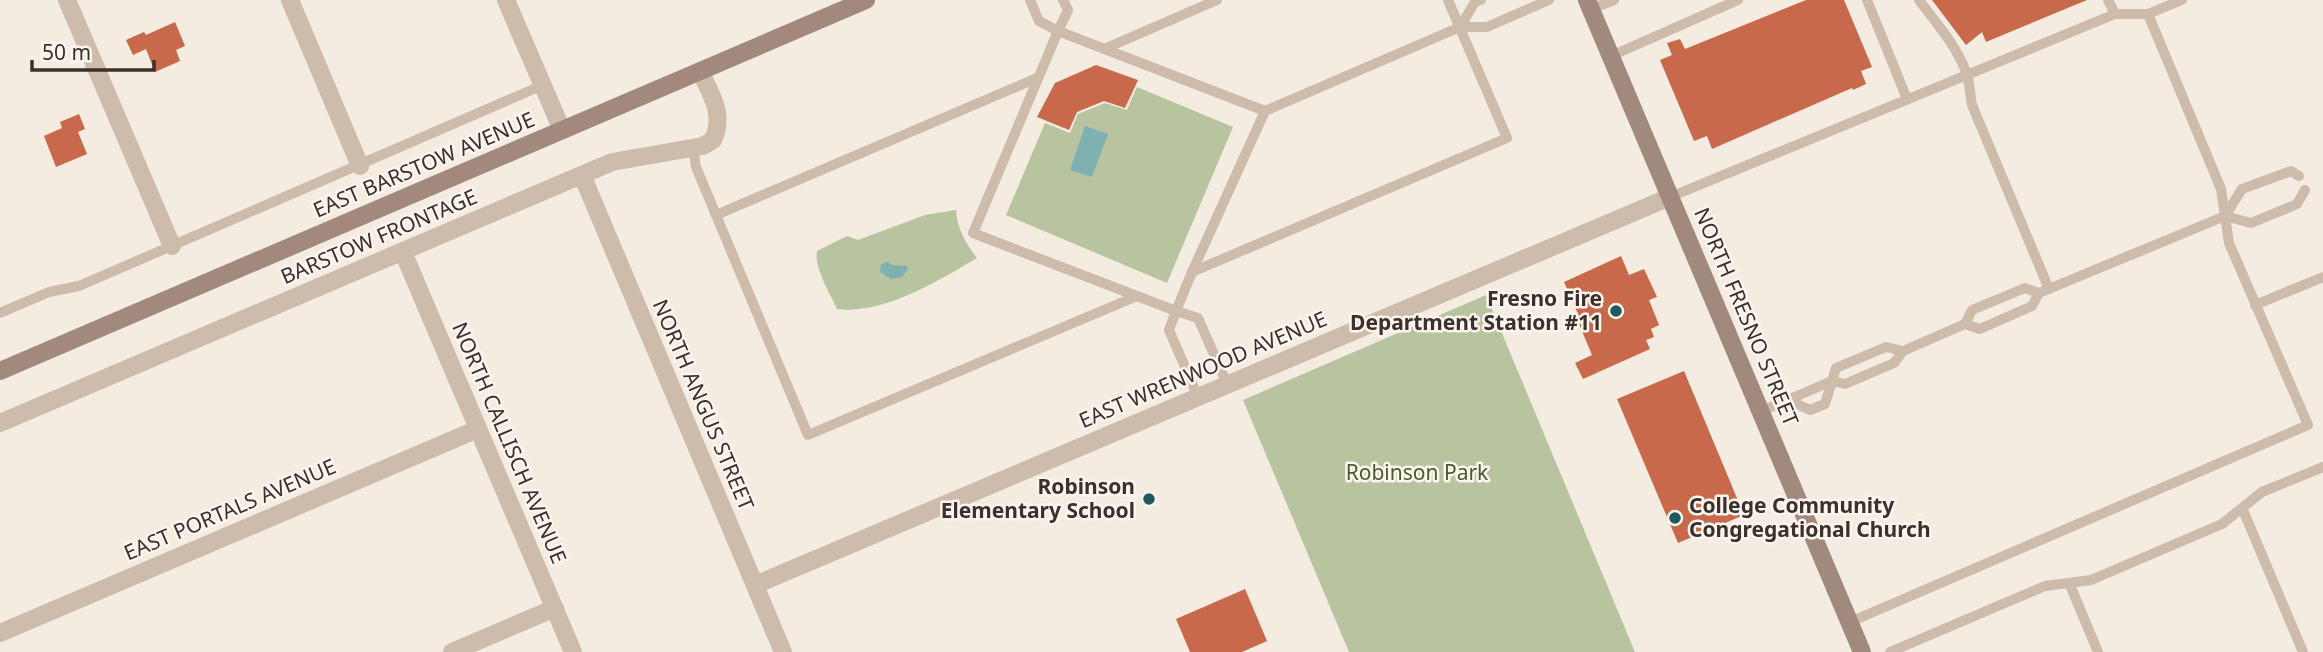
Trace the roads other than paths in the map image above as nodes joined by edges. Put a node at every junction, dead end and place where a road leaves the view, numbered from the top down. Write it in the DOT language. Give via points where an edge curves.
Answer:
graph roads {
  1 [pos="67,0"];
  2 [pos="290,0"];
  3 [pos="506,0"];
  4 [pos="866,0"];
  5 [pos="1030,0"];
  6 [pos="1063,0"];
  7 [pos="1217,0"];
  8 [pos="1448,0"];
  9 [pos="1481,0"];
  10 [pos="1549,0"];
  11 [pos="1614,0"];
  12 [pos="1738,0"];
  13 [pos="1867,0"];
  14 [pos="1919,0"];
  15 [pos="2108,0"];
  16 [pos="2182,0"];
  17 [pos="1589,5"];
  18 [pos="2148,14"];
  19 [pos="2115,15"];
  20 [pos="1460,27"];
  21 [pos="1058,30"];
  22 [pos="1104,49"];
  23 [pos="1611,56"];
  24 [pos="700,71"];
  25 [pos="1967,75"];
  26 [pos="1037,78"];
  27 [pos="543,85"];
  28 [pos="1907,99"];
  29 [pos="1265,111"];
  30 [pos="562,130"];
  31 [pos="692,149"];
  32 [pos="359,166"];
  33 [pos="582,175"];
  34 [pos="2299,176"];
  35 [pos="2305,191"];
  36 [pos="1670,197"];
  37 [pos="716,215"];
  38 [pos="2225,216"];
  39 [pos="172,246"];
  40 [pos="403,252"];
  41 [pos="1192,272"];
  42 [pos="2323,277"];
  43 [pos="2049,289"];
  44 [pos="2039,293"];
  45 [pos="1137,296"];
  46 [pos="2255,305"];
  47 [pos="1176,311"];
  48 [pos="0,313"];
  49 [pos="1965,324"];
  50 [pos="1903,351"];
  51 [pos="0,371"];
  52 [pos="1832,381"];
  53 [pos="1227,384"];
  54 [pos="1198,397"];
  55 [pos="1787,400"];
  56 [pos="1762,411"];
  57 [pos="0,423"];
  58 [pos="478,429"];
  59 [pos="2323,467"];
  60 [pos="2243,510"];
  61 [pos="2070,585"];
  62 [pos="755,586"];
  63 [pos="555,608"];
  64 [pos="1850,622"];
  65 [pos="0,633"];
  66 [pos="1857,651"];
  67 [pos="452,652"];
  68 [pos="573,652"];
  69 [pos="783,652"];
  70 [pos="1890,652"];
  71 [pos="2098,652"];
  72 [pos="2303,652"];
  1 -- 39 [label="street"];
  2 -- 32 [label="street"];
  3 -- 27 [label="street"];
  4 -- 24 [label="main road, EAST BARSTOW AVENUE"];
  5 -- 21 [label="lane" via="1039,21"];
  6 -- 21 [label="lane" via="1068,10"];
  7 -- 22 [label="lane"];
  8 -- 20 [label="lane"];
  9 -- 20 [label="lane" via="1475,2"];
  10 -- 20 [label="lane" via="1487,27"];
  11 -- 17 [label="lane"];
  12 -- 23 [label="lane"];
  13 -- 28 [label="lane"];
  14 -- 25 [label="lane" via="1955,49"];
  15 -- 19 [label="lane"];
  16 -- 18 [label="lane"];
  17 -- 23 [label="main road, NORTH FRESNO STREET"];
  18 -- 19 [label="lane"];
  18 -- 38 [label="lane" via="2221,189"];
  19 -- 25 [label="lane"];
  20 -- 29 [label="lane"];
  20 -- 41 [label="lane" via="1507,138"];
  21 -- 22 [label="lane"];
  21 -- 26 [label="lane"];
  22 -- 29 [label="lane"];
  23 -- 36 [label="main road, NORTH FRESNO STREET"];
  24 -- 30 [label="main road, EAST BARSTOW AVENUE"];
  24 -- 31 [label="street" via="719,120 713,140"];
  25 -- 28 [label="lane"];
  25 -- 43 [label="lane" via="1972,105"];
  26 -- 37 [label="lane"];
  26 -- 45 [label="lane" via="973,233"];
  27 -- 30 [label="street"];
  27 -- 32 [label="lane"];
  28 -- 36 [label="lane"];
  29 -- 41 [label="lane"];
  30 -- 51 [label="main road, EAST BARSTOW AVENUE"];
  31 -- 33 [label="street, BARSTOW FRONTAGE" via="626,158"];
  31 -- 37 [label="lane"];
  32 -- 39 [label="lane"];
  33 -- 40 [label="street, BARSTOW FRONTAGE"];
  33 -- 62 [label="street, NORTH ANGUS STREET"];
  34 -- 38 [label="lane" via="2291,171 2282,173 2242,189"];
  35 -- 38 [label="lane" via="2297,204 2251,223"];
  36 -- 53 [label="street, EAST WRENWOOD AVENUE"];
  36 -- 56 [label="main road, NORTH FRESNO STREET"];
  37 -- 45 [label="lane" via="808,435"];
  38 -- 43 [label="lane"];
  38 -- 46 [label="lane" via="2229,243"];
  39 -- 48 [label="lane" via="79,286 49,292"];
  40 -- 57 [label="street, BARSTOW FRONTAGE"];
  40 -- 58 [label="street, NORTH CALLISCH AVENUE"];
  41 -- 47 [label="lane"];
  42 -- 46 [label="lane"];
  43 -- 44 [label="lane"];
  44 -- 49 [label="lane" via="2032,306 1980,329"];
  44 -- 49 [label="lane" via="2025,288 1972,310"];
  45 -- 47 [label="lane"];
  46 -- 64 [label="lane" via="2308,425"];
  47 -- 53 [label="lane" via="1198,318"];
  47 -- 54 [label="lane" via="1169,330"];
  49 -- 50 [label="lane"];
  50 -- 52 [label="lane" via="1894,363 1860,378 1845,384"];
  50 -- 52 [label="lane" via="1886,347 1836,368"];
  52 -- 55 [label="lane"];
  52 -- 55 [label="lane" via="1825,404 1818,407 1810,410"];
  53 -- 54 [label="street, EAST WRENWOOD AVENUE"];
  54 -- 62 [label="street, EAST WRENWOOD AVENUE"];
  55 -- 56 [label="lane"];
  56 -- 64 [label="main road, NORTH FRESNO STREET"];
  58 -- 63 [label="street, NORTH CALLISCH AVENUE"];
  58 -- 65 [label="street, EAST PORTALS AVENUE"];
  59 -- 60 [label="lane" via="2262,492"];
  60 -- 61 [label="lane" via="2199,534"];
  60 -- 72 [label="lane"];
  61 -- 70 [label="lane" via="2045,586"];
  61 -- 71 [label="lane"];
  62 -- 69 [label="street, NORTH ANGUS STREET"];
  63 -- 67 [label="street"];
  63 -- 68 [label="street, NORTH CALLISCH AVENUE"];
  64 -- 66 [label="main road, NORTH FRESNO STREET"];
}
